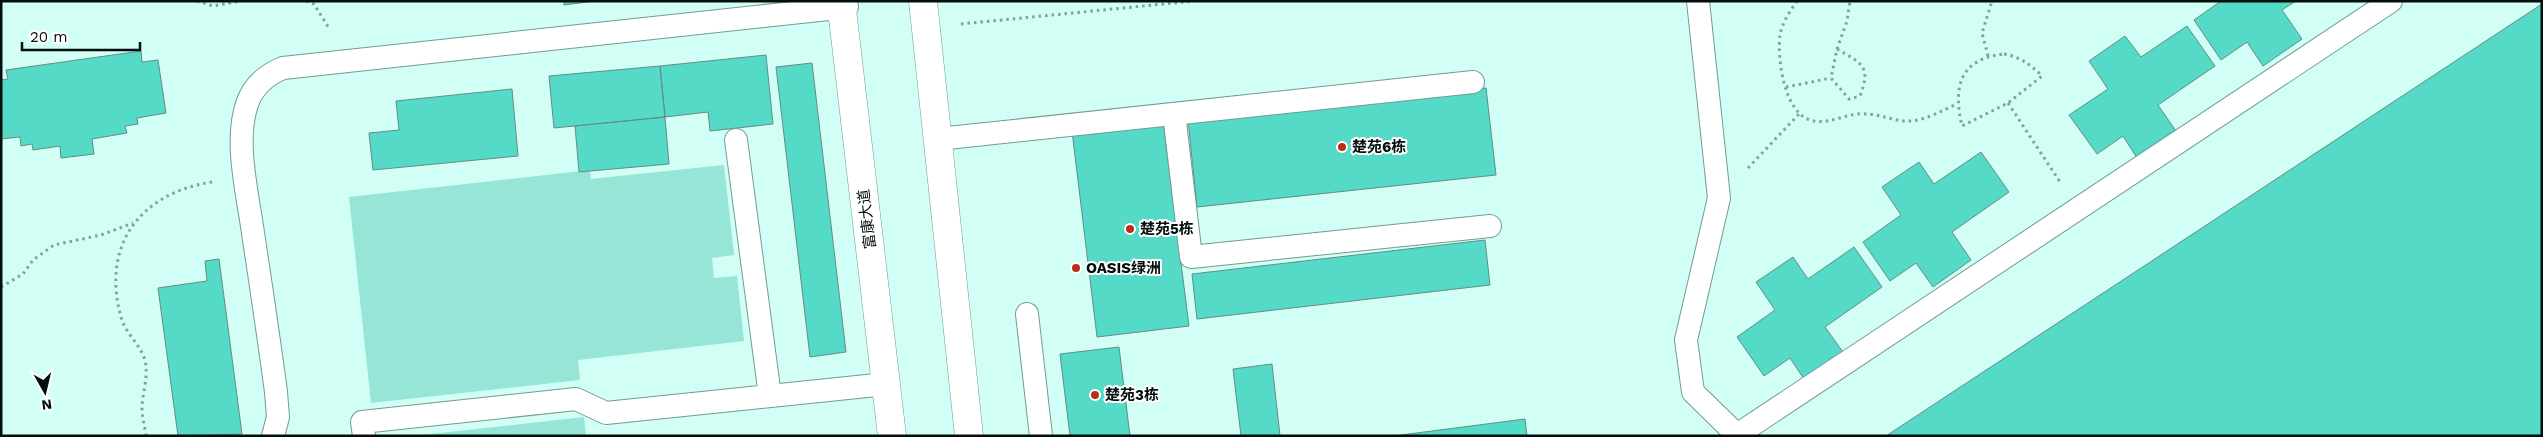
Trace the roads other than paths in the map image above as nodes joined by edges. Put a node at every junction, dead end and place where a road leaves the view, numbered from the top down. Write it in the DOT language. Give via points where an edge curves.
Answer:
graph roads {
  1 [pos="1698,1"];
  2 [pos="2391,1"];
  3 [pos="844,5"];
  4 [pos="771,8"];
  5 [pos="924,14"];
  6 [pos="1473,82"];
  7 [pos="1174,114"];
  8 [pos="938,139"];
  9 [pos="736,140"];
  10 [pos="1490,226"];
  11 [pos="1027,314"];
  12 [pos="886,384"];
  13 [pos="770,396"];
  14 [pos="273,436"];
  15 [pos="364,436"];
  16 [pos="892,436"];
  17 [pos="969,436"];
  18 [pos="1041,436"];
  1 -- 2 [label="lane" via="1719,198 1686,340 1693,392 1737,435"];
  3 -- 4 [label="lane"];
  3 -- 12 [label="street, 富康大道"];
  4 -- 14 [label="lane" via="283,68 267,75 255,87 247,103 242,139 276,392 278,417"];
  5 -- 8 [label="street"];
  6 -- 7 [label="lane"];
  7 -- 8 [label="lane"];
  7 -- 10 [label="lane" via="1191,257"];
  8 -- 17 [label="street"];
  9 -- 13 [label="lane"];
  11 -- 18 [label="lane"];
  12 -- 13 [label="lane"];
  12 -- 16 [label="street, 富康大道"];
  13 -- 15 [label="lane" via="606,413 576,400 362,422"];
}
